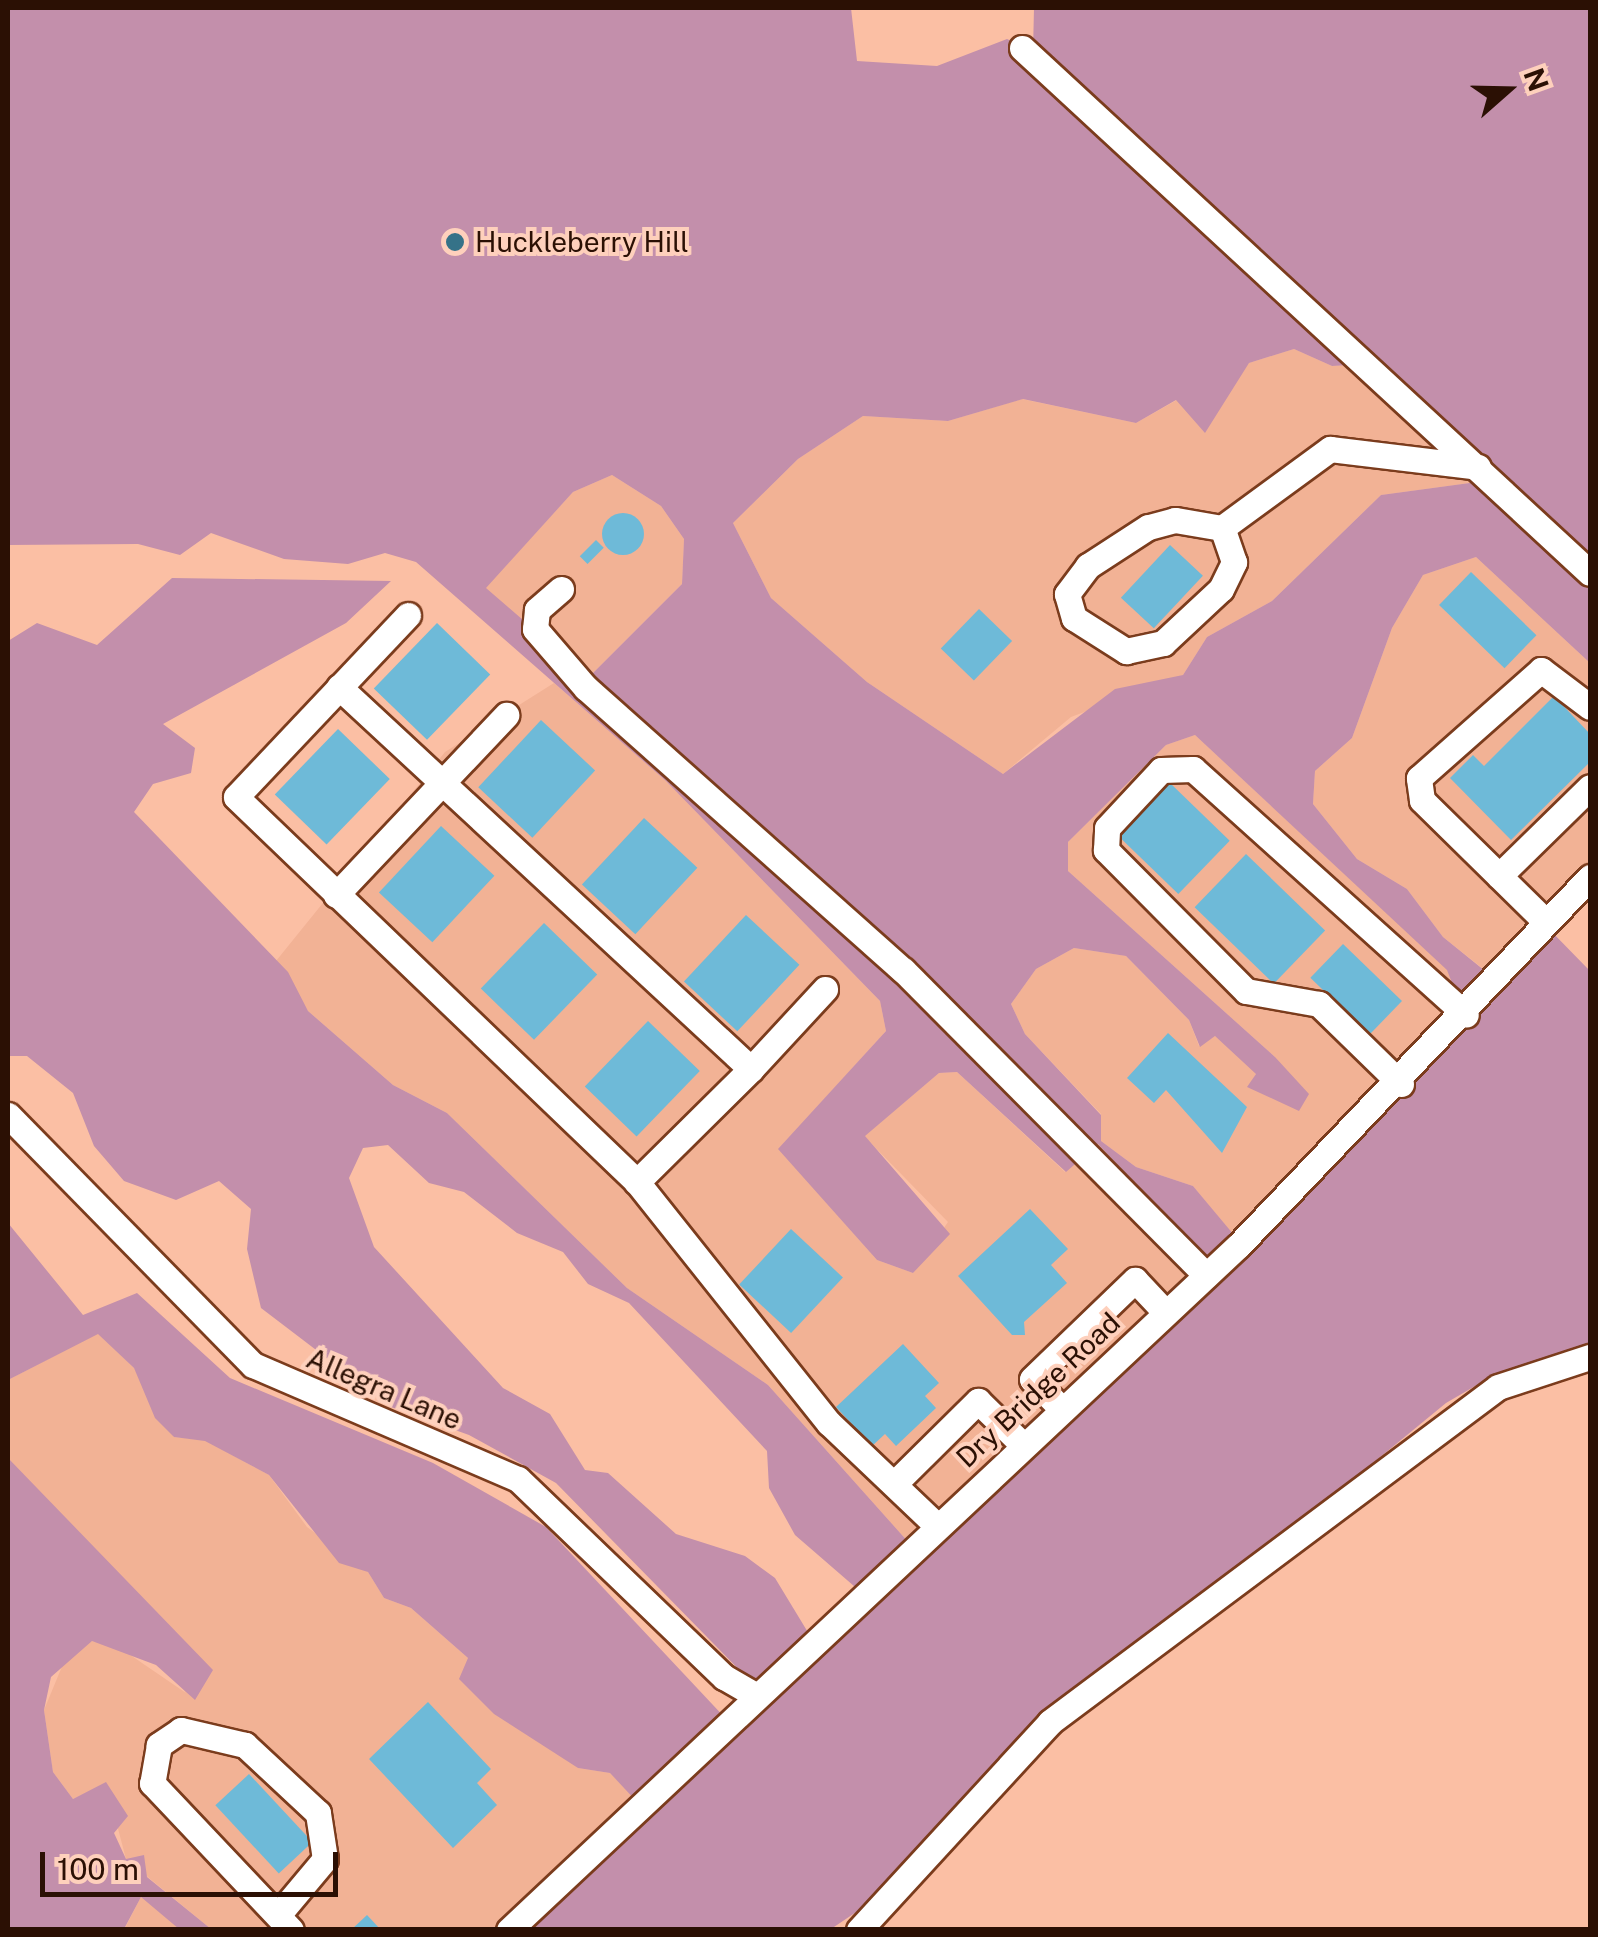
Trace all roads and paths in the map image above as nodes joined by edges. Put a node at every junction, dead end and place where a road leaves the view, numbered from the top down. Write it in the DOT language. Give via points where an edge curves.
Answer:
graph roads {
  1 [pos="1022,48"];
  2 [pos="1478,466"];
  3 [pos="1222,528"];
  4 [pos="1590,574"];
  5 [pos="561,589"];
  6 [pos="408,615"];
  7 [pos="340,687"];
  8 [pos="1590,707"];
  9 [pos="506,715"];
  10 [pos="441,785"];
  11 [pos="1590,787"];
  12 [pos="1590,878"];
  13 [pos="1503,880"];
  14 [pos="336,895"];
  15 [pos="1546,922"];
  16 [pos="825,988"];
  17 [pos="1466,1015"];
  18 [pos="751,1069"];
  19 [pos="1401,1084"];
  20 [pos="8,1115"];
  21 [pos="636,1182"];
  22 [pos="1206,1275"];
  23 [pos="1166,1312"];
  24 [pos="1590,1357"];
  25 [pos="1062,1410"];
  26 [pos="1023,1444"];
  27 [pos="894,1484"];
  28 [pos="936,1525"];
  29 [pos="755,1695"];
  30 [pos="284,1922"];
  31 [pos="509,1930"];
  32 [pos="859,1930"];
  1 -- 2 [label="street"];
  2 -- 3 [label="street" via="1330,449"];
  2 -- 4 [label="street"];
  3 -- 3 [label="street" via="1234,562 1221,589 1163,643 1126,651 1074,618 1067,594 1088,566 1148,528 1175,520"];
  5 -- 22 [label="street" via="537,610 535,628 586,688 903,970"];
  6 -- 7 [label="street"];
  7 -- 10 [label="street"];
  7 -- 14 [label="street" via="236,798"];
  8 -- 13 [label="street" via="1541,670 1419,778 1422,800"];
  9 -- 10 [label="street"];
  10 -- 14 [label="street"];
  10 -- 18 [label="street"];
  11 -- 13 [label="street"];
  12 -- 15 [label="street, Dry Bridge Road"];
  13 -- 15 [label="street"];
  14 -- 21 [label="street"];
  15 -- 17 [label="street, Dry Bridge Road"];
  16 -- 18 [label="street"];
  17 -- 19 [label="street, Dry Bridge Road"];
  17 -- 19 [label="street" via="1193,768 1161,770 1107,828 1106,850 1246,991 1318,1004"];
  18 -- 21 [label="street"];
  19 -- 22 [label="street, Dry Bridge Road"];
  20 -- 29 [label="street, Allegra Lane" via="238,1354 518,1479 724,1677"];
  21 -- 27 [label="street" via="829,1423"];
  22 -- 23 [label="street, Dry Bridge Road"];
  23 -- 25 [label="street, Dry Bridge Road"];
  23 -- 25 [label="street" via="1135,1280 1032,1378"];
  24 -- 32 [label="street" via="1498,1387 1050,1722"];
  25 -- 26 [label="street, Dry Bridge Road"];
  26 -- 27 [label="street" via="978,1402"];
  26 -- 28 [label="street, Dry Bridge Road"];
  27 -- 28 [label="street"];
  28 -- 29 [label="street, Dry Bridge Road"];
  29 -- 31 [label="street, Dry Bridge Road"];
  30 -- 30 [label="street" via="152,1783 159,1746 181,1730 246,1745 318,1813 326,1859"];
}
